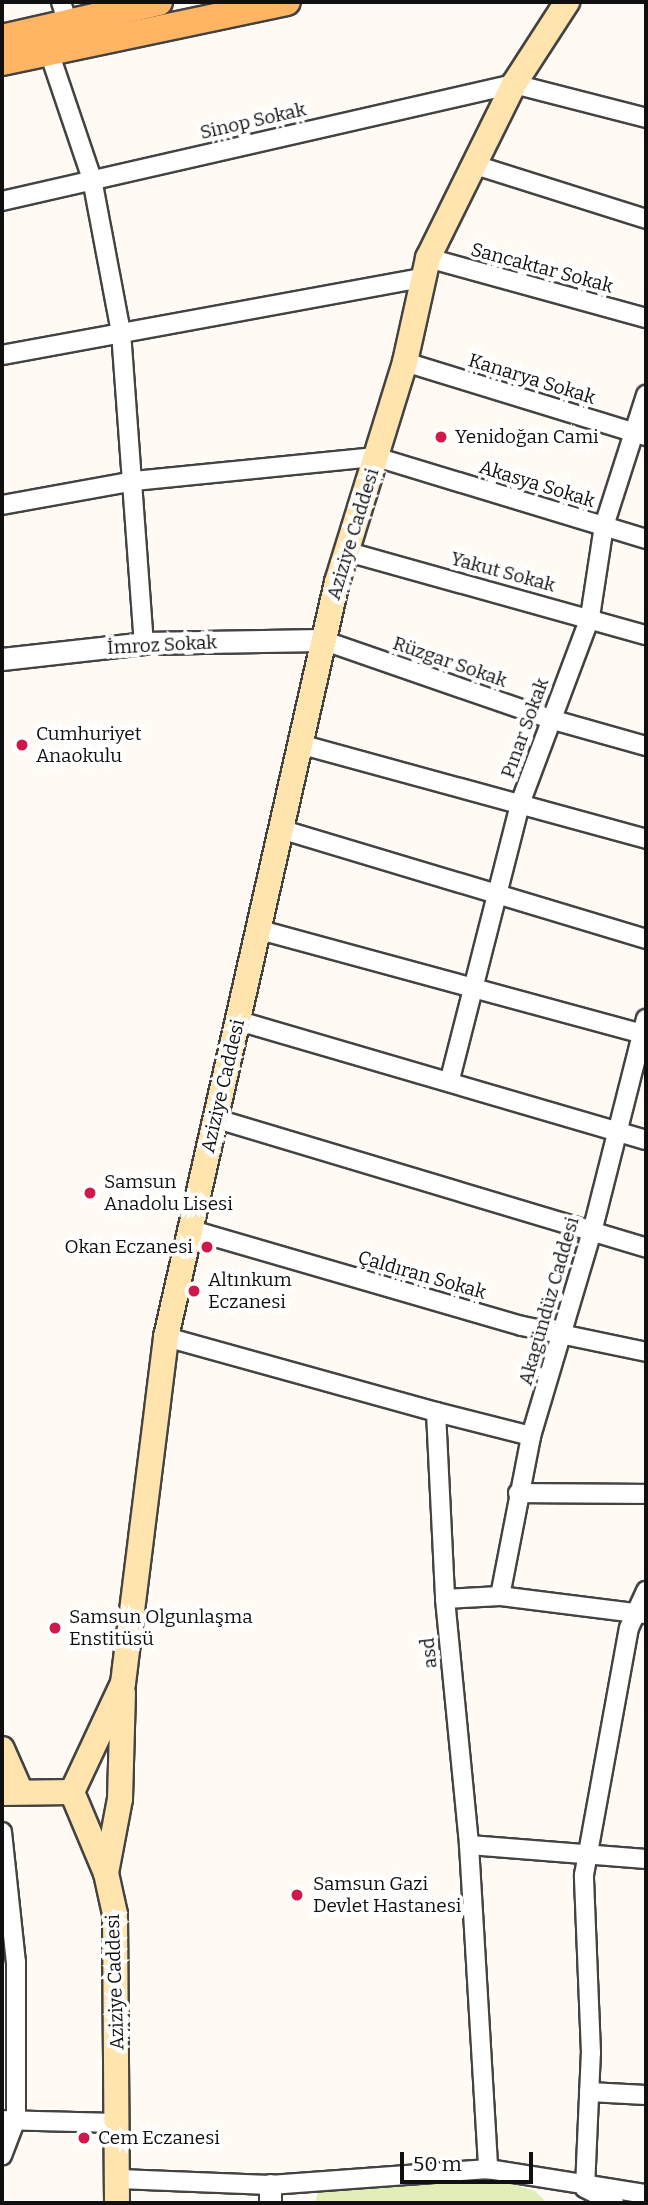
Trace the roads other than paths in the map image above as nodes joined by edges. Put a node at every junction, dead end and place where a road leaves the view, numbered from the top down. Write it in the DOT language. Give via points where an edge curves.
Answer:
graph roads {
  1 [pos="158,2"];
  2 [pos="287,2"];
  3 [pos="567,2"];
  4 [pos="64,13"];
  5 [pos="2,38"];
  6 [pos="49,52"];
  7 [pos="2,62"];
  8 [pos="514,84"];
  9 [pos="646,118"];
  10 [pos="472,164"];
  11 [pos="92,179"];
  12 [pos="2,201"];
  13 [pos="646,219"];
  14 [pos="425,268"];
  15 [pos="646,318"];
  16 [pos="121,332"];
  17 [pos="2,355"];
  18 [pos="405,362"];
  19 [pos="646,395"];
  20 [pos="641,435"];
  21 [pos="376,457"];
  22 [pos="134,481"];
  23 [pos="2,505"];
  24 [pos="604,526"];
  25 [pos="646,539"];
  26 [pos="348,552"];
  27 [pos="590,617"];
  28 [pos="646,635"];
  29 [pos="322,640"];
  30 [pos="144,643"];
  31 [pos="2,659"];
  32 [pos="551,719"];
  33 [pos="303,745"];
  34 [pos="646,746"];
  35 [pos="521,802"];
  36 [pos="280,829"];
  37 [pos="646,839"];
  38 [pos="498,893"];
  39 [pos="260,930"];
  40 [pos="646,939"];
  41 [pos="474,987"];
  42 [pos="239,1021"];
  43 [pos="645,1029"];
  44 [pos="450,1079"];
  45 [pos="217,1119"];
  46 [pos="616,1132"];
  47 [pos="646,1140"];
  48 [pos="188,1229"];
  49 [pos="592,1232"];
  50 [pos="646,1248"];
  51 [pos="563,1335"];
  52 [pos="166,1337"];
  53 [pos="646,1352"];
  54 [pos="436,1412"];
  55 [pos="531,1436"];
  56 [pos="518,1493"];
  57 [pos="646,1494"];
  58 [pos="646,1591"];
  59 [pos="500,1596"];
  60 [pos="445,1599"];
  61 [pos="640,1613"];
  62 [pos="123,1683"];
  63 [pos="2,1749"];
  64 [pos="72,1792"];
  65 [pos="11,1793"];
  66 [pos="2,1832"];
  67 [pos="469,1845"];
  68 [pos="588,1853"];
  69 [pos="646,1859"];
  70 [pos="106,1873"];
  71 [pos="9,1962"];
  72 [pos="589,2092"];
  73 [pos="646,2095"];
  74 [pos="9,2120"];
  75 [pos="117,2123"];
  76 [pos="2,2155"];
  77 [pos="488,2169"];
  78 [pos="585,2188"];
  79 [pos="118,2191"];
  80 [pos="270,2194"];
  81 [pos="646,2194"];
  82 [pos="614,2203"];
  1 -- 4 [label="main road"];
  2 -- 6 [label="main road"];
  3 -- 8 [label="main road, Aziziye Caddesi"];
  4 -- 5 [label="main road"];
  6 -- 7 [label="main road"];
  6 -- 11 [label="street"];
  8 -- 9 [label="street"];
  8 -- 10 [label="main road, Aziziye Caddesi"];
  8 -- 11 [label="street, Sinop Sokak"];
  10 -- 13 [label="street"];
  10 -- 14 [label="main road, Aziziye Caddesi"];
  11 -- 12 [label="street, Sinop Sokak"];
  11 -- 16 [label="street"];
  14 -- 15 [label="street, Sancaktar Sokak"];
  14 -- 16 [label="street"];
  14 -- 18 [label="main road, Aziziye Caddesi"];
  16 -- 17 [label="street"];
  16 -- 22 [label="street"];
  18 -- 20 [label="street, Kanarya Sokak"];
  18 -- 21 [label="main road, Aziziye Caddesi"];
  19 -- 20 [label="street, Pınar Sokak"];
  20 -- 24 [label="street, Pınar Sokak"];
  21 -- 22 [label="street"];
  21 -- 24 [label="street, Akasya Sokak"];
  21 -- 26 [label="main road, Aziziye Caddesi"];
  22 -- 23 [label="street"];
  22 -- 30 [label="street"];
  24 -- 25 [label="street, Akasya Sokak"];
  24 -- 27 [label="street, Pınar Sokak"];
  26 -- 27 [label="street, Yakut Sokak"];
  26 -- 29 [label="main road, Aziziye Caddesi"];
  27 -- 28 [label="street, Yakut Sokak"];
  27 -- 32 [label="street, Pınar Sokak"];
  29 -- 30 [label="street, İmroz Sokak"];
  29 -- 32 [label="street, Rüzgar Sokak"];
  29 -- 33 [label="main road, Aziziye Caddesi"];
  30 -- 31 [label="street, İmroz Sokak"];
  32 -- 34 [label="street, Rüzgar Sokak"];
  32 -- 35 [label="street, Pınar Sokak"];
  33 -- 35 [label="street"];
  33 -- 36 [label="main road, Aziziye Caddesi"];
  35 -- 37 [label="street"];
  35 -- 38 [label="street, Pınar Sokak"];
  36 -- 38 [label="street"];
  36 -- 39 [label="main road, Aziziye Caddesi"];
  38 -- 40 [label="street"];
  38 -- 41 [label="street, Pınar Sokak"];
  39 -- 41 [label="street"];
  39 -- 42 [label="main road, Aziziye Caddesi"];
  41 -- 43 [label="street"];
  41 -- 44 [label="street, Pınar Sokak"];
  42 -- 44 [label="street"];
  42 -- 45 [label="main road, Aziziye Caddesi"];
  43 -- 46 [label="street, Akagündüz Caddesi"];
  44 -- 46 [label="street"];
  45 -- 48 [label="main road, Aziziye Caddesi"];
  45 -- 49 [label="street"];
  46 -- 47 [label="street"];
  46 -- 49 [label="street, Akagündüz Caddesi"];
  48 -- 51 [label="street, Çaldıran Sokak"];
  48 -- 52 [label="main road, Aziziye Caddesi"];
  49 -- 50 [label="street"];
  49 -- 51 [label="street, Akagündüz Caddesi"];
  51 -- 53 [label="street, Çaldıran Sokak"];
  51 -- 55 [label="street, Akagündüz Caddesi"];
  52 -- 54 [label="street"];
  52 -- 62 [label="main road, Aziziye Caddesi"];
  54 -- 55 [label="street"];
  54 -- 60 [label="street, asd"];
  55 -- 56 [label="street, Akagündüz Caddesi"];
  56 -- 57 [label="street"];
  56 -- 59 [label="street, Akagündüz Caddesi"];
  58 -- 61 [label="street"];
  59 -- 60 [label="street"];
  59 -- 61 [label="street"];
  60 -- 67 [label="street, asd"];
  61 -- 68 [label="street"];
  62 -- 64 [label="main road, Aziziye Caddesi"];
  62 -- 70 [label="main road" via="120,1799"];
  63 -- 65 [label="main road"];
  64 -- 65 [label="main road"];
  64 -- 70 [label="main road, Aziziye Caddesi"];
  66 -- 71 [label="street"];
  67 -- 68 [label="street"];
  67 -- 77 [label="street, asd"];
  68 -- 69 [label="street"];
  68 -- 72 [label="street" via="584,1875"];
  70 -- 75 [label="main road, Aziziye Caddesi" via="115,1914"];
  71 -- 74 [label="street"];
  72 -- 73 [label="street"];
  72 -- 78 [label="street"];
  74 -- 75 [label="street"];
  74 -- 76 [label="street"];
  75 -- 79 [label="main road, Aziziye Caddesi"];
  77 -- 78 [label="street"];
  77 -- 80 [label="street"];
  78 -- 81 [label="street"];
  78 -- 82 [label="street"];
  79 -- 80 [label="street"];
}
